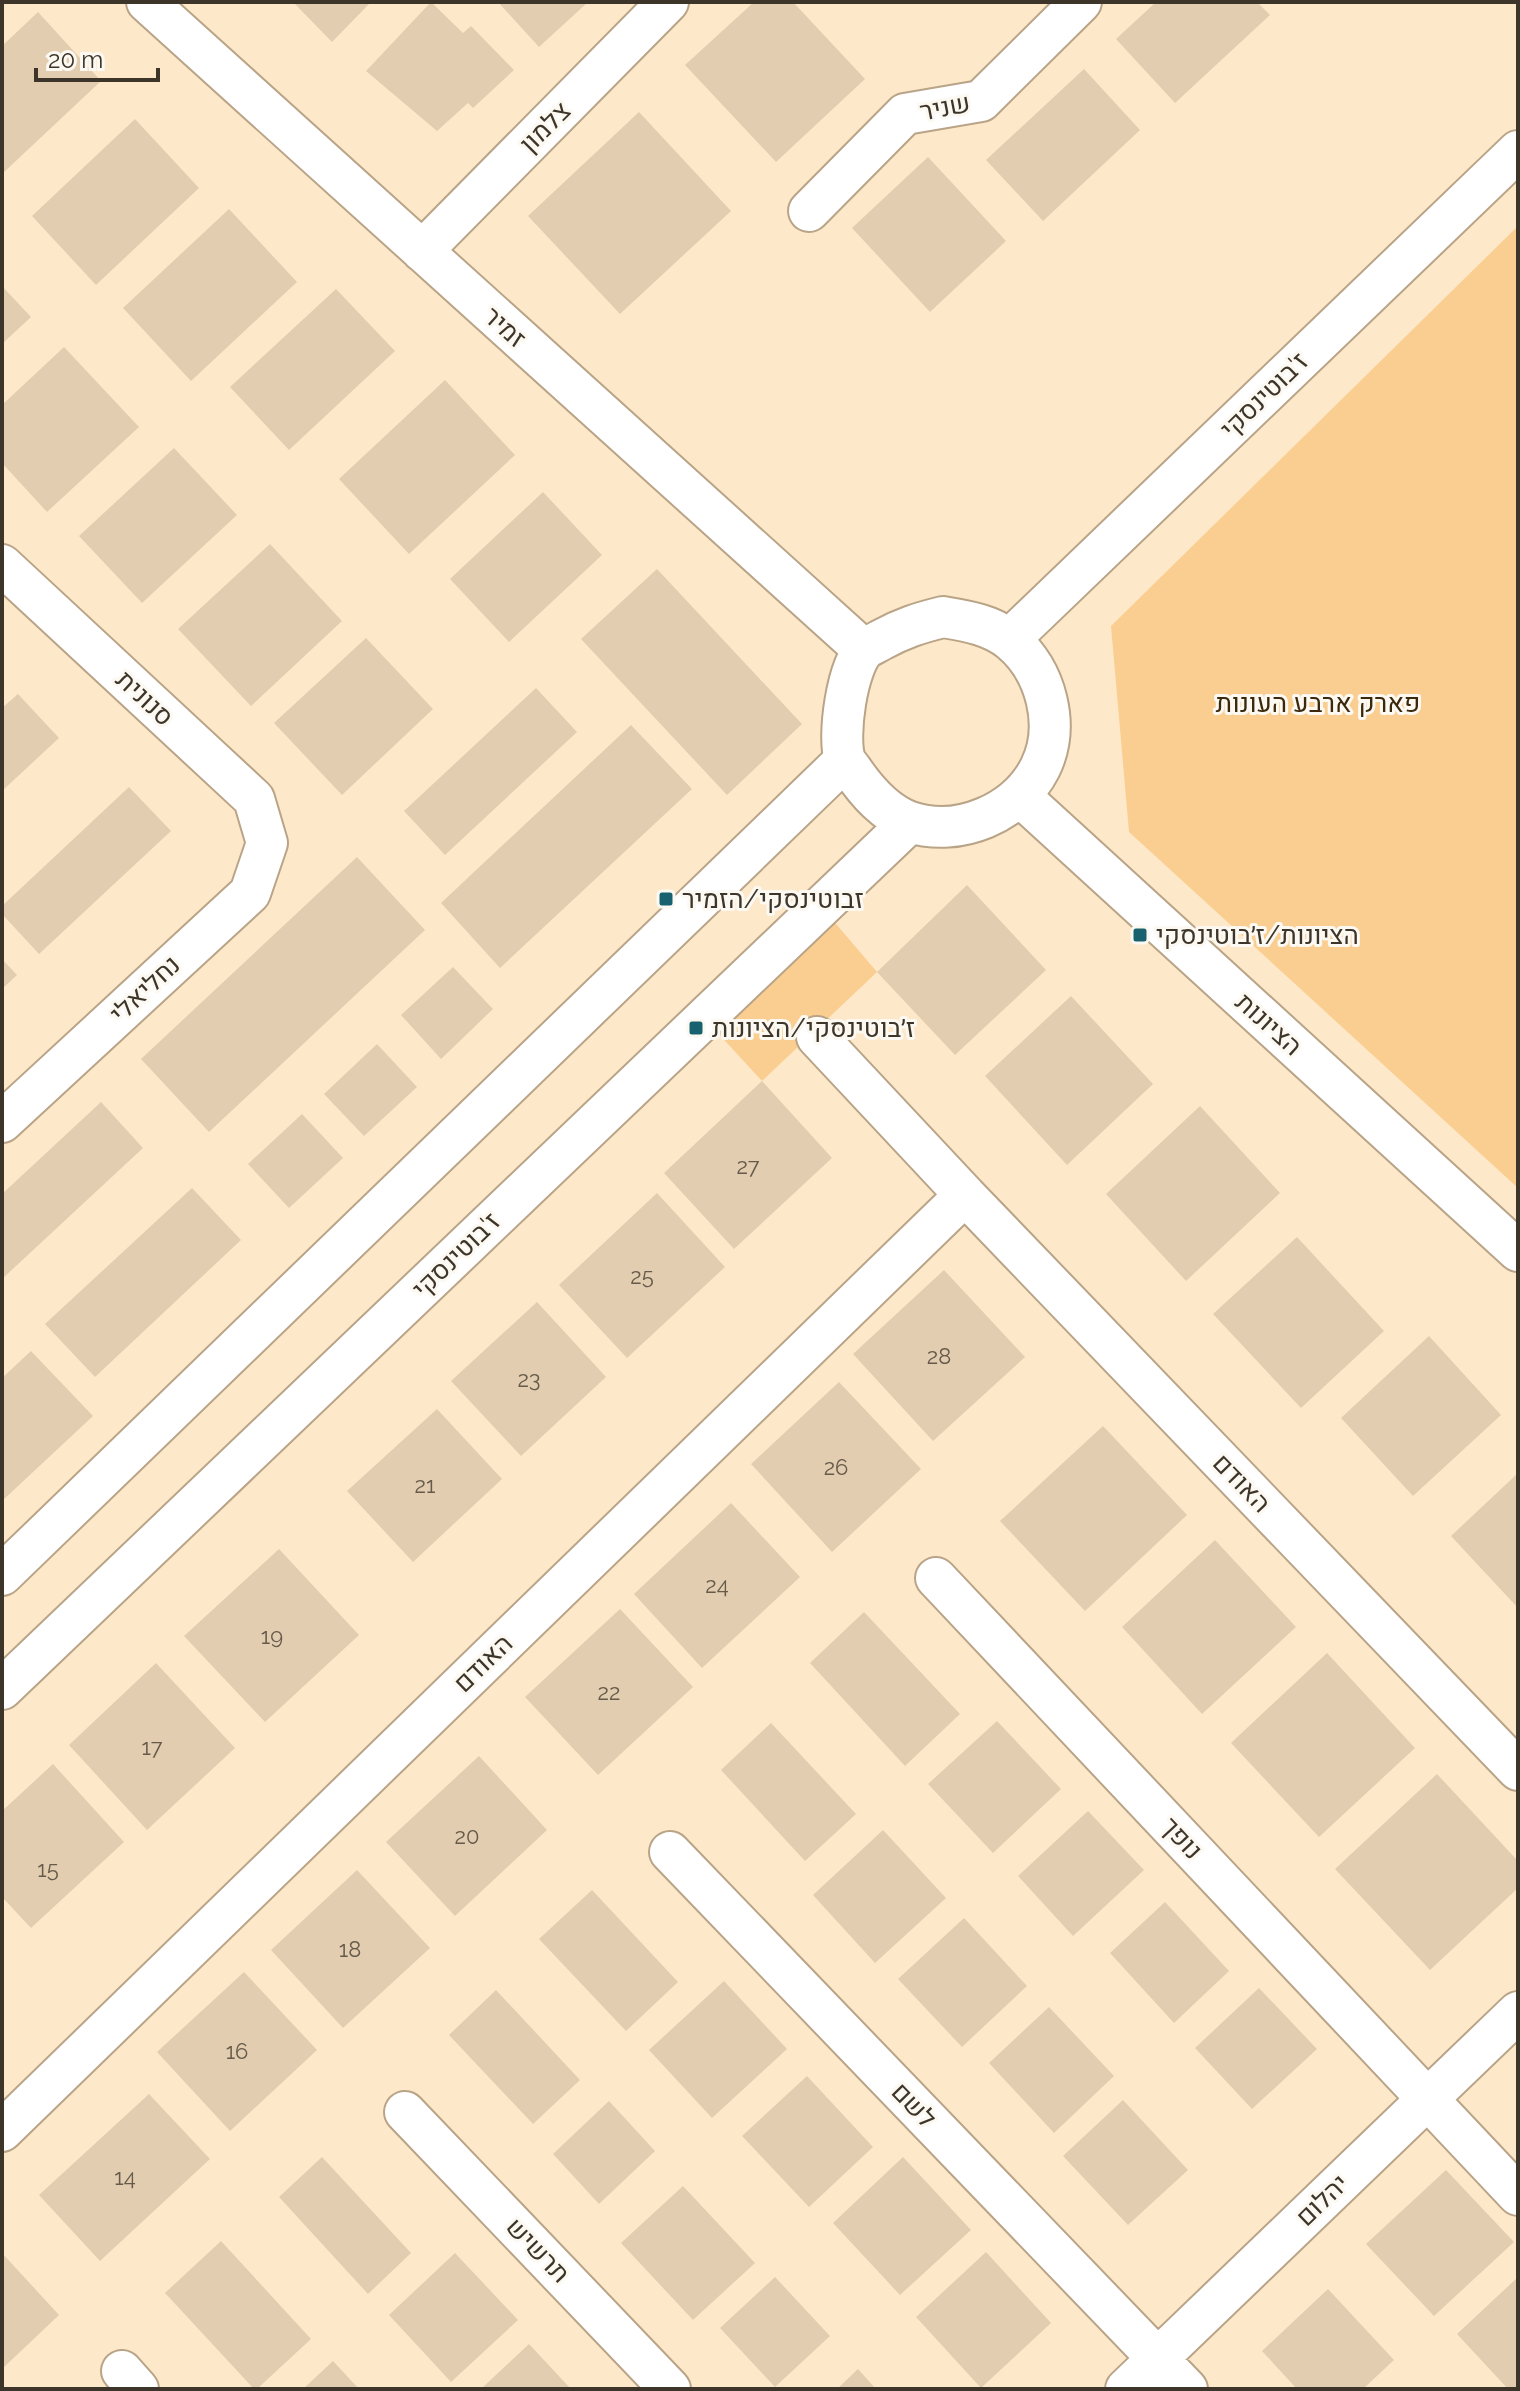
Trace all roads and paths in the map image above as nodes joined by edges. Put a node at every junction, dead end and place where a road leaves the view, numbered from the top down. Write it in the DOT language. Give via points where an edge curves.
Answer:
graph roads {
  1 [pos="147,2"];
  2 [pos="668,2"];
  3 [pos="1081,2"];
  4 [pos="1518,151"];
  5 [pos="809,211"];
  6 [pos="422,251"];
  7 [pos="2,565"];
  8 [pos="1010,639"];
  9 [pos="864,650"];
  10 [pos="845,760"];
  11 [pos="1020,796"];
  12 [pos="910,822"];
  13 [pos="267,843"];
  14 [pos="817,1037"];
  15 [pos="2,1122"];
  16 [pos="965,1195"];
  17 [pos="1518,1251"];
  18 [pos="2,1575"];
  19 [pos="936,1578"];
  20 [pos="2,1689"];
  21 [pos="1518,1770"];
  22 [pos="670,1852"];
  23 [pos="1518,2012"];
  24 [pos="1428,2099"];
  25 [pos="405,2112"];
  26 [pos="2,2131"];
  27 [pos="1518,2195"];
  28 [pos="1158,2358"];
  29 [pos="670,2389"];
  30 [pos="1126,2389"];
  31 [pos="1187,2389"];
  1 -- 6 [label="street, זמיר"];
  2 -- 6 [label="street, צלמון"];
  3 -- 5 [label="street, שניר" via="981,101 905,114"];
  4 -- 8 [label="street, ז'בוטינסקי"];
  6 -- 9 [label="street, זמיר"];
  7 -- 13 [label="street, סנונית" via="254,799"];
  8 -- 9 [label="street" via="977,622 943,617 906,626"];
  8 -- 11 [label="street" via="1031,662 1046,695 1050,731 1040,766"];
  9 -- 10 [label="street" via="846,690"];
  10 -- 12 [label="street" via="878,803"];
  10 -- 18 [label="street"];
  11 -- 12 [label="street" via="981,821 945,827"];
  11 -- 17 [label="street, הציונות"];
  12 -- 20 [label="street, ז'בוטינסקי"];
  13 -- 15 [label="street, נחליאלי" via="250,893"];
  14 -- 16 [label="street, האודם"];
  16 -- 21 [label="street, האודם"];
  16 -- 26 [label="street, האודם"];
  19 -- 24 [label="street, נופך"];
  22 -- 28 [label="street, לשם"];
  23 -- 24 [label="street, יהלום"];
  24 -- 27 [label="street, נופך"];
  24 -- 28 [label="street, יהלום"];
  25 -- 29 [label="street, תרשיש"];
  28 -- 30 [label="street, יהלום"];
  28 -- 31 [label="street, לשם"];
}
